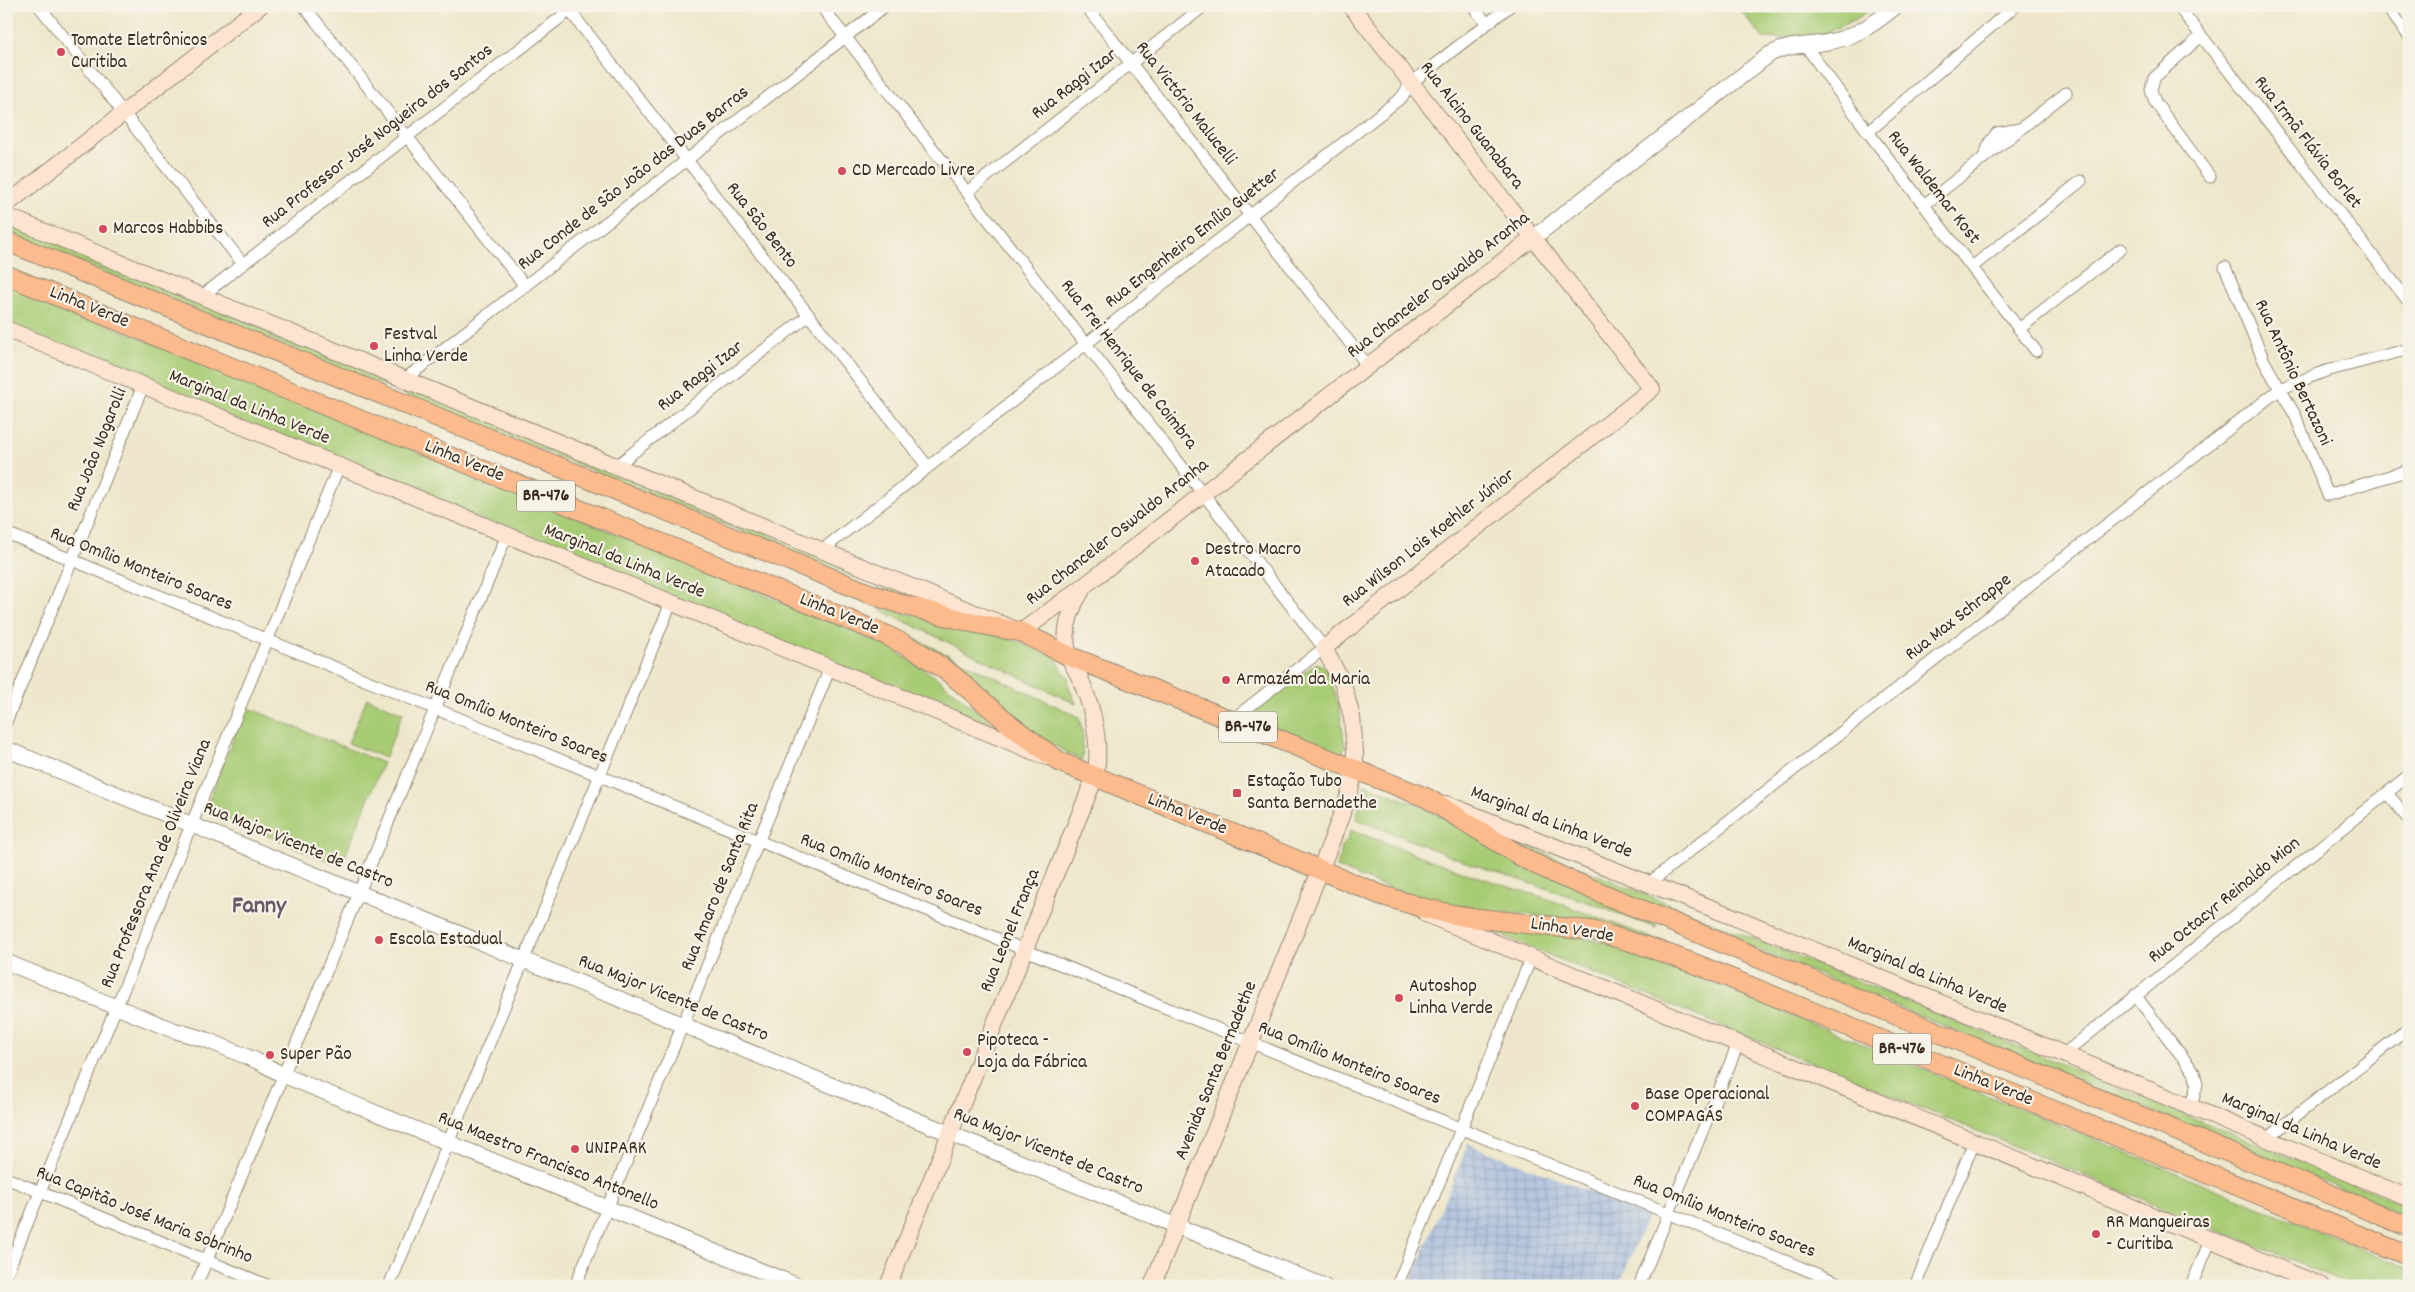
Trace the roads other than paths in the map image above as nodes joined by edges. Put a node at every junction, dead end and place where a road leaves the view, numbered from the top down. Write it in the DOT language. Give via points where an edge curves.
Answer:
graph roads {
  1 [pos="39,6"];
  2 [pos="260,6"];
  3 [pos="304,6"];
  4 [pos="821,6"];
  5 [pos="885,6"];
  6 [pos="1086,6"];
  7 [pos="1204,6"];
  8 [pos="1351,6"];
  9 [pos="1473,6"];
  10 [pos="1510,6"];
  11 [pos="1896,6"];
  12 [pos="2015,6"];
  13 [pos="2178,6"];
  14 [pos="2386,6"];
  15 [pos="570,8"];
  16 [pos="1487,24"];
  17 [pos="2202,36"];
  18 [pos="2409,36"];
  19 [pos="845,37"];
  20 [pos="1805,45"];
  21 [pos="1131,64"];
  22 [pos="1411,83"];
  23 [pos="2066,93"];
  24 [pos="123,113"];
  25 [pos="1868,132"];
  26 [pos="407,137"];
  27 [pos="687,160"];
  28 [pos="2210,177"];
  29 [pos="2081,181"];
  30 [pos="967,192"];
  31 [pos="6,205"];
  32 [pos="1924,205"];
  33 [pos="6,216"];
  34 [pos="1250,216"];
  35 [pos="1533,238"];
  36 [pos="6,241"];
  37 [pos="2121,249"];
  38 [pos="243,264"];
  39 [pos="1972,267"];
  40 [pos="2225,267"];
  41 [pos="6,275"];
  42 [pos="524,286"];
  43 [pos="202,296"];
  44 [pos="2409,302"];
  45 [pos="809,315"];
  46 [pos="6,329"];
  47 [pos="2019,329"];
  48 [pos="1086,344"];
  49 [pos="2409,349"];
  50 [pos="2036,351"];
  51 [pos="1368,366"];
  52 [pos="405,380"];
  53 [pos="143,386"];
  54 [pos="1652,389"];
  55 [pos="2280,389"];
  56 [pos="339,466"];
  57 [pos="616,466"];
  58 [pos="928,467"];
  59 [pos="2409,470"];
  60 [pos="1203,493"];
  61 [pos="6,533"];
  62 [pos="507,535"];
  63 [pos="822,550"];
  64 [pos="72,560"];
  65 [pos="1084,586"];
  66 [pos="671,603"];
  67 [pos="1021,632"];
  68 [pos="268,640"];
  69 [pos="1324,648"];
  70 [pos="1069,656"];
  71 [pos="830,668"];
  72 [pos="435,709"];
  73 [pos="1232,720"];
  74 [pos="6,722"];
  75 [pos="6,749"];
  76 [pos="1060,762"];
  77 [pos="1355,769"];
  78 [pos="2409,775"];
  79 [pos="599,776"];
  80 [pos="1095,777"];
  81 [pos="2387,793"];
  82 [pos="1427,798"];
  83 [pos="2409,820"];
  84 [pos="192,825"];
  85 [pos="759,841"];
  86 [pos="1320,870"];
  87 [pos="1649,883"];
  88 [pos="359,892"];
  89 [pos="1380,895"];
  90 [pos="1025,950"];
  91 [pos="1531,958"];
  92 [pos="523,960"];
  93 [pos="6,962"];
  94 [pos="2136,996"];
  95 [pos="116,1007"];
  96 [pos="683,1024"];
  97 [pos="2409,1028"];
  98 [pos="1250,1042"];
  99 [pos="1738,1044"];
  100 [pos="2064,1054"];
  101 [pos="283,1075"];
  102 [pos="2191,1107"];
  103 [pos="1461,1129"];
  104 [pos="950,1134"];
  105 [pos="2266,1139"];
  106 [pos="1974,1142"];
  107 [pos="448,1143"];
  108 [pos="6,1178"];
  109 [pos="40,1192"];
  110 [pos="2409,1198"];
  111 [pos="607,1208"];
  112 [pos="1669,1214"];
  113 [pos="1176,1225"];
  114 [pos="2409,1227"];
  115 [pos="2210,1239"];
  116 [pos="2409,1256"];
  117 [pos="207,1260"];
  118 [pos="6,1275"];
  119 [pos="196,1286"];
  120 [pos="269,1286"];
  121 [pos="389,1286"];
  122 [pos="575,1286"];
  123 [pos="798,1286"];
  124 [pos="888,1286"];
  125 [pos="1152,1286"];
  126 [pos="1324,1286"];
  127 [pos="1397,1286"];
  128 [pos="1639,1286"];
  129 [pos="1846,1286"];
  130 [pos="1914,1286"];
  131 [pos="2191,1286"];
  132 [pos="2322,1286"];
  1 -- 24 [label="street"];
  2 -- 24 [label="main road"];
  3 -- 26 [label="street"];
  4 -- 19 [label="street, Rua Frei Henrique de Coimbra"];
  5 -- 19 [label="street, Rua Conde de São João das Duas Barras"];
  6 -- 21 [label="street, Rua Victório Malucelli"];
  7 -- 21 [label="street, Rua Raggi Izar"];
  8 -- 22 [label="main road, Rua Alcino Guanabara"];
  9 -- 16 [label="street"];
  10 -- 16 [label="street, Rua Engenheiro Emílio Guetter"];
  11 -- 20 [label="street, Rua Chanceler Oswaldo Aranha" via="1853,35"];
  12 -- 25 [label="street"];
  13 -- 17 [label="street, Rua Irmã Flávia Borlet"];
  14 -- 18 [label="street"];
  15 -- 26 [label="street, Rua Professor José Nogueira dos Santos"];
  15 -- 27 [label="street, Rua São Bento"];
  16 -- 22 [label="street, Rua Engenheiro Emílio Guetter"];
  17 -- 28 [label="street" via="2154,78 2151,90 2155,102"];
  17 -- 44 [label="street, Rua Irmã Flávia Borlet"];
  19 -- 27 [label="street, Rua Conde de São João das Duas Barras"];
  19 -- 30 [label="street, Rua Frei Henrique de Coimbra"];
  20 -- 25 [label="street, Rua Waldemar Kost"];
  20 -- 35 [label="street, Rua Chanceler Oswaldo Aranha" via="1770,54"];
  21 -- 30 [label="street, Rua Raggi Izar"];
  21 -- 34 [label="street, Rua Victório Malucelli"];
  22 -- 34 [label="street, Rua Engenheiro Emílio Guetter" via="1402,97"];
  22 -- 35 [label="main road, Rua Alcino Guanabara"];
  23 -- 32 [label="street"];
  24 -- 31 [label="main road"];
  24 -- 38 [label="street"];
  25 -- 32 [label="street, Rua Waldemar Kost"];
  26 -- 38 [label="street, Rua Professor José Nogueira dos Santos"];
  26 -- 42 [label="street"];
  27 -- 42 [label="street, Rua Conde de São João das Duas Barras"];
  27 -- 45 [label="street, Rua São Bento"];
  29 -- 39 [label="street"];
  30 -- 48 [label="street, Rua Frei Henrique de Coimbra"];
  32 -- 39 [label="street, Rua Waldemar Kost"];
  33 -- 43 [label="main road"];
  34 -- 48 [label="street, Rua Engenheiro Emílio Guetter"];
  34 -- 51 [label="street, Rua Victório Malucelli"];
  35 -- 51 [label="main road, Rua Chanceler Oswaldo Aranha"];
  35 -- 54 [label="main road, Rua Alcino Guanabara"];
  36 -- 67 [label="highway, Linha Verde / BR-476" via="868,593 913,608"];
  37 -- 47 [label="street"];
  38 -- 43 [label="street, Rua Professor José Nogueira dos Santos"];
  39 -- 47 [label="street, Rua Waldemar Kost"];
  40 -- 55 [label="street, Rua Antônio Bertazoni" via="2264,361"];
  41 -- 76 [label="highway, Linha Verde / BR-476" via="886,635 951,674"];
  42 -- 52 [label="street, Rua Conde de São João das Duas Barras"];
  43 -- 52 [label="main road"];
  45 -- 57 [label="street, Rua Raggi Izar"];
  45 -- 58 [label="street, Rua São Bento"];
  46 -- 53 [label="main road, Marginal da Linha Verde"];
  47 -- 50 [label="street, Rua Waldemar Kost"];
  48 -- 58 [label="street, Rua Engenheiro Emílio Guetter"];
  48 -- 60 [label="street, Rua Frei Henrique de Coimbra"];
  49 -- 55 [label="street, Rua Max Schrappe"];
  51 -- 60 [label="main road, Rua Chanceler Oswaldo Aranha"];
  52 -- 57 [label="main road"];
  53 -- 56 [label="main road, Marginal da Linha Verde"];
  53 -- 64 [label="street, Rua João Nogarolli"];
  54 -- 69 [label="main road, Rua Wilson Lois Koehler Júnior"];
  55 -- 59 [label="street, Rua Antônio Bertazoni" via="2295,415 2328,495"];
  55 -- 87 [label="street, Rua Max Schrappe"];
  56 -- 62 [label="main road, Marginal da Linha Verde"];
  56 -- 68 [label="street, Rua Professora Ana de Oliveira Viana"];
  57 -- 63 [label="main road"];
  58 -- 63 [label="street, Rua Engenheiro Emílio Guetter"];
  60 -- 65 [label="main road, Rua Chanceler Oswaldo Aranha"];
  60 -- 69 [label="street, Rua Frei Henrique de Coimbra"];
  61 -- 64 [label="street, Rua Omílio Monteiro Soares"];
  62 -- 66 [label="main road, Marginal da Linha Verde"];
  62 -- 72 [label="street"];
  63 -- 67 [label="main road"];
  64 -- 68 [label="street, Rua Omílio Monteiro Soares"];
  64 -- 74 [label="street, Rua João Nogarolli"];
  65 -- 67 [label="main road, Rua Chanceler Oswaldo Aranha"];
  65 -- 70 [label="main road, Rua Leonel França" via="1068,624"];
  66 -- 71 [label="main road, Marginal da Linha Verde"];
  66 -- 79 [label="street"];
  67 -- 70 [label="highway, Linha Verde / BR-476"];
  68 -- 72 [label="street, Rua Omílio Monteiro Soares"];
  68 -- 84 [label="street, Rua Professora Ana de Oliveira Viana"];
  69 -- 73 [label="street, Rua Wilson Lois Koehler Júnior"];
  69 -- 77 [label="main road, Rua Frei Henrique de Coimbra" via="1338,670 1348,698"];
  70 -- 73 [label="highway, Linha Verde / BR-476"];
  70 -- 80 [label="main road, Rua Leonel França" via="1094,721 1098,750"];
  71 -- 76 [label="main road, Marginal da Linha Verde"];
  71 -- 85 [label="street, Rua Amaro de Santa Rita"];
  72 -- 79 [label="street, Rua Omílio Monteiro Soares"];
  72 -- 88 [label="street"];
  73 -- 77 [label="highway, Linha Verde / BR-476"];
  75 -- 84 [label="street, Rua Major Vicente de Castro"];
  76 -- 80 [label="highway, Linha Verde / BR-476"];
  77 -- 82 [label="highway, Linha Verde / BR-476"];
  77 -- 86 [label="main road, Avenida Santa Bernadethe"];
  78 -- 81 [label="street, Rua Octacyr Reinaldo Mion"];
  79 -- 85 [label="street, Rua Omílio Monteiro Soares"];
  79 -- 92 [label="street"];
  80 -- 86 [label="highway, Linha Verde / BR-476"];
  80 -- 90 [label="main road, Rua Leonel França"];
  81 -- 83 [label="street"];
  81 -- 94 [label="street, Rua Octacyr Reinaldo Mion"];
  82 -- 87 [label="main road, Marginal da Linha Verde"];
  82 -- 114 [label="highway, Linha Verde / BR-476" via="1527,860 1560,876"];
  84 -- 88 [label="street, Rua Major Vicente de Castro"];
  84 -- 95 [label="street, Rua Professora Ana de Oliveira Viana"];
  85 -- 90 [label="street, Rua Omílio Monteiro Soares"];
  85 -- 96 [label="street, Rua Amaro de Santa Rita"];
  86 -- 89 [label="highway, Linha Verde / BR-476"];
  86 -- 98 [label="main road, Avenida Santa Bernadethe"];
  87 -- 100 [label="main road, Marginal da Linha Verde"];
  88 -- 92 [label="street, Rua Major Vicente de Castro"];
  88 -- 101 [label="street"];
  89 -- 91 [label="main road"];
  89 -- 116 [label="highway, Linha Verde / BR-476" via="1466,917 1594,931 1645,946"];
  90 -- 98 [label="street, Rua Omílio Monteiro Soares"];
  90 -- 104 [label="main road, Rua Leonel França"];
  91 -- 99 [label="main road"];
  91 -- 103 [label="street"];
  92 -- 96 [label="street, Rua Major Vicente de Castro"];
  92 -- 107 [label="street"];
  93 -- 95 [label="street, Rua Maestro Francisco Antonello"];
  94 -- 100 [label="street, Rua Octacyr Reinaldo Mion"];
  94 -- 102 [label="street" via="2194,1072 2196,1084"];
  95 -- 101 [label="street, Rua Maestro Francisco Antonello" via="207,1040"];
  95 -- 109 [label="street, Rua Professora Ana de Oliveira Viana"];
  96 -- 104 [label="street, Rua Major Vicente de Castro"];
  96 -- 111 [label="street, Rua Amaro de Santa Rita"];
  97 -- 105 [label="street"];
  98 -- 103 [label="street, Rua Omílio Monteiro Soares"];
  98 -- 113 [label="main road, Avenida Santa Bernadethe"];
  99 -- 106 [label="main road"];
  99 -- 112 [label="street"];
  100 -- 102 [label="main road, Marginal da Linha Verde"];
  101 -- 107 [label="street, Rua Maestro Francisco Antonello"];
  101 -- 117 [label="street"];
  102 -- 105 [label="main road, Marginal da Linha Verde"];
  103 -- 112 [label="street, Rua Omílio Monteiro Soares"];
  103 -- 127 [label="street"];
  104 -- 113 [label="street, Rua Major Vicente de Castro"];
  104 -- 124 [label="main road, Rua Leonel França"];
  105 -- 110 [label="main road, Marginal da Linha Verde"];
  106 -- 115 [label="main road"];
  106 -- 130 [label="street"];
  107 -- 111 [label="street, Rua Maestro Francisco Antonello"];
  107 -- 121 [label="street"];
  108 -- 109 [label="street, Rua Capitão José Maria Sobrinho"];
  109 -- 117 [label="street, Rua Capitão José Maria Sobrinho"];
  109 -- 118 [label="street, Rua Professora Ana de Oliveira Viana"];
  111 -- 122 [label="street, Rua Amaro de Santa Rita"];
  111 -- 123 [label="street, Rua Maestro Francisco Antonello"];
  112 -- 128 [label="street"];
  112 -- 129 [label="street, Rua Omílio Monteiro Soares"];
  113 -- 125 [label="main road, Avenida Santa Bernadethe"];
  113 -- 126 [label="street, Rua Major Vicente de Castro"];
  115 -- 131 [label="street"];
  115 -- 132 [label="main road"];
  117 -- 119 [label="street"];
  117 -- 120 [label="street, Rua Capitão José Maria Sobrinho"];
}
